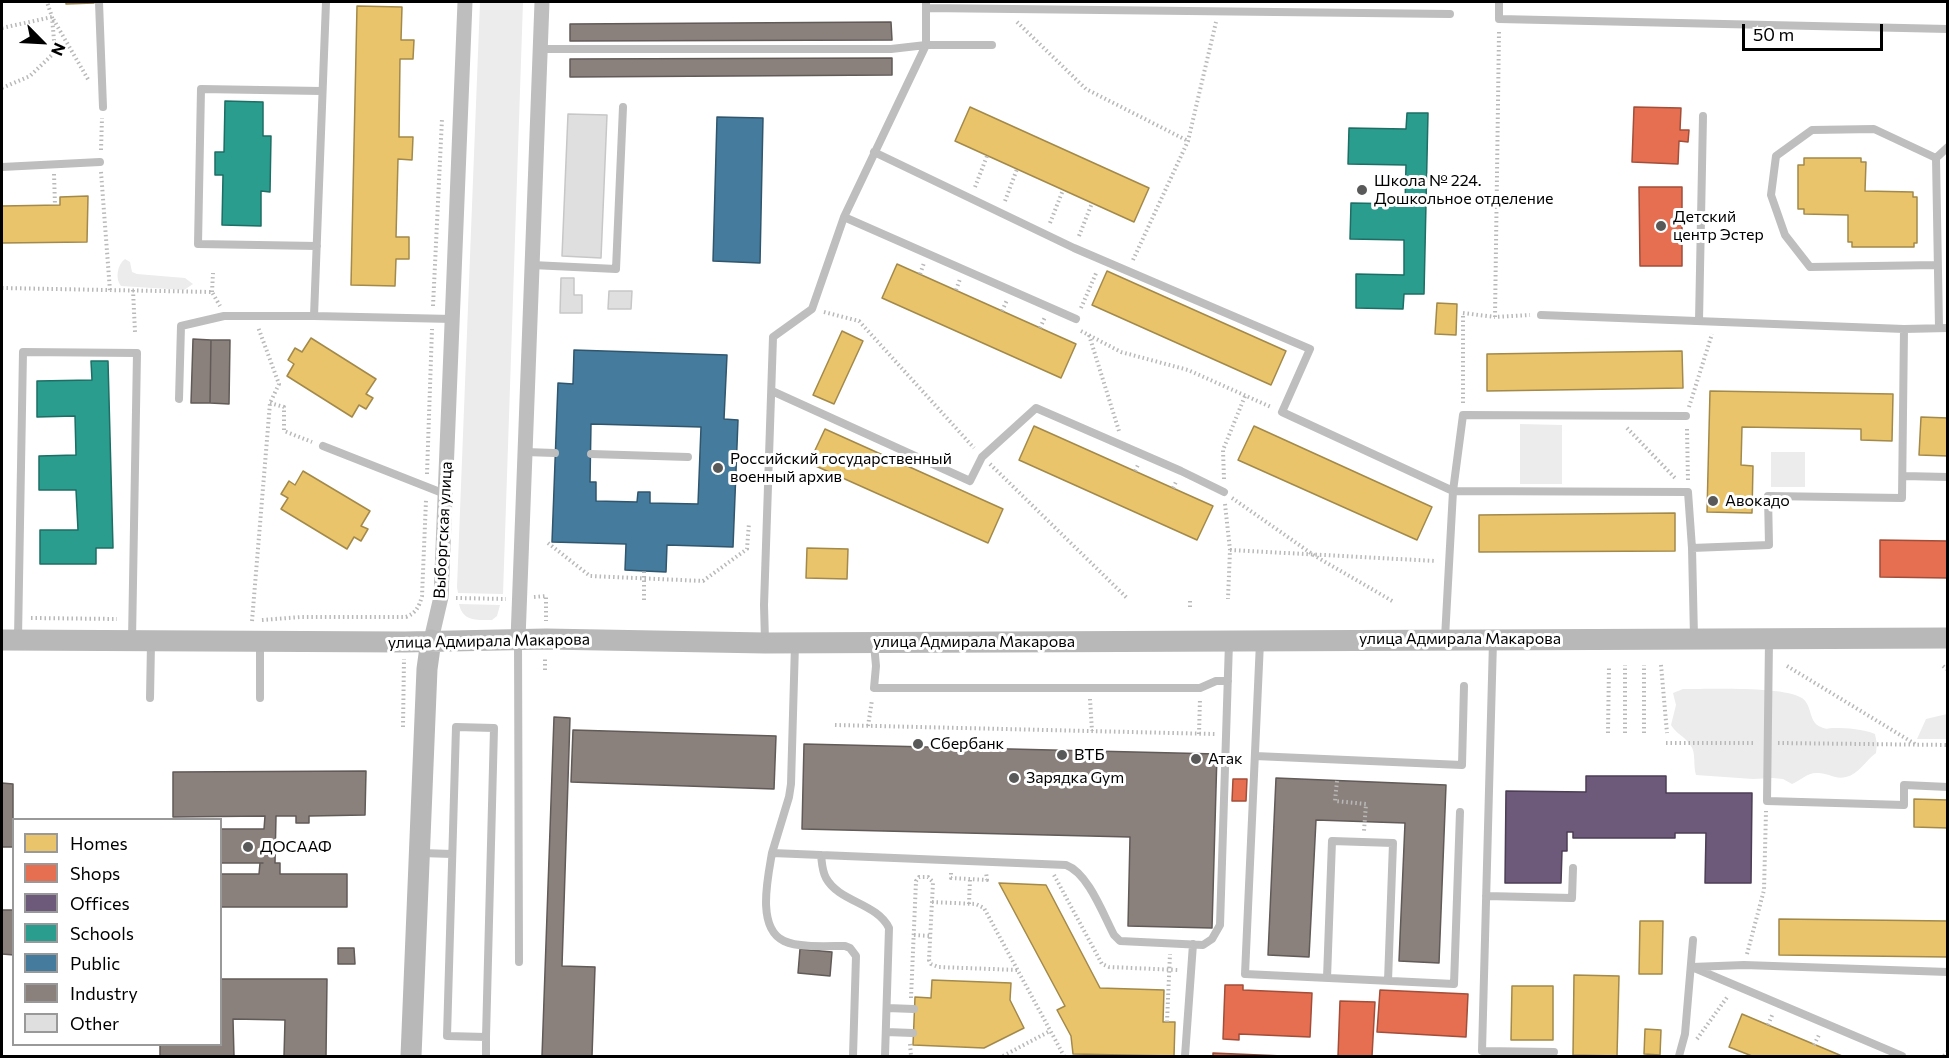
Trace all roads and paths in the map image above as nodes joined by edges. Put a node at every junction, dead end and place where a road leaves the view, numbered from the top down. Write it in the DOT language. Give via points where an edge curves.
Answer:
graph roads {
  1 [pos="47,2"];
  2 [pos="99,2"];
  3 [pos="326,2"];
  4 [pos="465,2"];
  5 [pos="542,2"];
  6 [pos="1499,2"];
  7 [pos="926,5"];
  8 [pos="1004,9"];
  9 [pos="1218,11"];
  10 [pos="1450,14"];
  11 [pos="52,17"];
  12 [pos="1499,19"];
  13 [pos="2,28"];
  14 [pos="1947,29"];
  15 [pos="927,45"];
  16 [pos="992,45"];
  17 [pos="540,49"];
  18 [pos="2,88"];
  19 [pos="321,91"];
  20 [pos="103,107"];
  21 [pos="623,107"];
  22 [pos="1703,116"];
  23 [pos="1188,141"];
  24 [pos="1947,147"];
  25 [pos="874,152"];
  26 [pos="987,156"];
  27 [pos="1936,158"];
  28 [pos="100,162"];
  29 [pos="54,165"];
  30 [pos="2,167"];
  31 [pos="1017,169"];
  32 [pos="1064,190"];
  33 [pos="970,198"];
  34 [pos="1092,203"];
  35 [pos="55,205"];
  36 [pos="1000,213"];
  37 [pos="844,217"];
  38 [pos="1045,235"];
  39 [pos="317,246"];
  40 [pos="1074,248"];
  41 [pos="1102,260"];
  42 [pos="532,265"];
  43 [pos="1937,265"];
  44 [pos="1128,271"];
  45 [pos="213,273"];
  46 [pos="2,288"];
  47 [pos="133,290"];
  48 [pos="110,291"];
  49 [pos="212,292"];
  50 [pos="253,315"];
  51 [pos="1541,315"];
  52 [pos="224,316"];
  53 [pos="314,316"];
  54 [pos="1495,316"];
  55 [pos="453,319"];
  56 [pos="1076,319"];
  57 [pos="1699,321"];
  58 [pos="1904,328"];
  59 [pos="1943,328"];
  60 [pos="135,332"];
  61 [pos="1088,334"];
  62 [pos="771,391"];
  63 [pos="1245,396"];
  64 [pos="179,399"];
  65 [pos="270,403"];
  66 [pos="1282,412"];
  67 [pos="1463,415"];
  68 [pos="1686,416"];
  69 [pos="323,446"];
  70 [pos="1124,446"];
  71 [pos="525,452"];
  72 [pos="555,453"];
  73 [pos="591,454"];
  74 [pos="688,457"];
  75 [pos="1903,476"];
  76 [pos="1947,477"];
  77 [pos="1453,491"];
  78 [pos="1224,492"];
  79 [pos="445,494"];
  80 [pos="749,523"];
  81 [pos="548,543"];
  82 [pos="1692,548"];
  83 [pos="1230,550"];
  84 [pos="1315,556"];
  85 [pos="1449,562"];
  86 [pos="644,571"];
  87 [pos="644,578"];
  88 [pos="1190,598"];
  89 [pos="1228,599"];
  90 [pos="644,600"];
  91 [pos="1394,602"];
  92 [pos="1190,607"];
  93 [pos="406,617"];
  94 [pos="18,618"];
  95 [pos="132,619"];
  96 [pos="241,621"];
  97 [pos="252,621"];
  98 [pos="1694,638"];
  99 [pos="1947,638"];
  100 [pos="518,639"];
  101 [pos="1445,639"];
  102 [pos="1493,639"];
  103 [pos="1769,639"];
  104 [pos="10,640"];
  105 [pos="431,640"];
  106 [pos="1229,640"];
  107 [pos="1260,640"];
  108 [pos="141,641"];
  109 [pos="260,641"];
  110 [pos="795,642"];
  111 [pos="874,642"];
  112 [pos="765,643"];
  113 [pos="1625,665"];
  114 [pos="1644,665"];
  115 [pos="1661,665"];
  116 [pos="1609,666"];
  117 [pos="1787,666"];
  118 [pos="1943,666"];
  119 [pos="1947,670"];
  120 [pos="1228,681"];
  121 [pos="1464,686"];
  122 [pos="874,688"];
  123 [pos="1089,688"];
  124 [pos="1200,688"];
  125 [pos="150,698"];
  126 [pos="260,698"];
  127 [pos="835,725"];
  128 [pos="868,726"];
  129 [pos="1092,731"];
  130 [pos="1608,733"];
  131 [pos="1625,733"];
  132 [pos="1644,733"];
  133 [pos="1667,733"];
  134 [pos="1199,734"];
  135 [pos="1226,734"];
  136 [pos="1666,743"];
  137 [pos="1767,743"];
  138 [pos="1916,745"];
  139 [pos="1947,745"];
  140 [pos="1255,756"];
  141 [pos="1337,781"];
  142 [pos="1947,787"];
  143 [pos="1767,801"];
  144 [pos="1460,812"];
  145 [pos="1365,822"];
  146 [pos="419,853"];
  147 [pos="772,853"];
  148 [pos="452,854"];
  149 [pos="821,855"];
  150 [pos="1573,868"];
  151 [pos="951,878"];
  152 [pos="970,879"];
  153 [pos="987,880"];
  154 [pos="1486,896"];
  155 [pos="932,902"];
  156 [pos="969,904"];
  157 [pos="914,935"];
  158 [pos="930,936"];
  159 [pos="1693,940"];
  160 [pos="1170,944"];
  161 [pos="1193,944"];
  162 [pos="519,962"];
  163 [pos="1744,965"];
  164 [pos="1692,967"];
  165 [pos="1018,970"];
  166 [pos="1947,972"];
  167 [pos="1326,978"];
  168 [pos="1388,981"];
  169 [pos="1735,986"];
  170 [pos="913,1007"];
  171 [pos="887,1008"];
  172 [pos="1167,1022"];
  173 [pos="1050,1031"];
  174 [pos="886,1032"];
  175 [pos="486,1037"];
  176 [pos="911,1037"];
  177 [pos="1691,1048"];
  178 [pos="1947,1051"];
  179 [pos="1554,1052"];
  180 [pos="411,1056"];
  181 [pos="486,1056"];
  182 [pos="853,1056"];
  183 [pos="885,1056"];
  184 [pos="911,1056"];
  185 [pos="1003,1056"];
  186 [pos="1064,1056"];
  187 [pos="1185,1056"];
  188 [pos="1679,1056"];
  189 [pos="1902,1056"];
  190 [pos="1944,1056"];
  1 -- 11 [label="path"];
  2 -- 20 [label="lane"];
  3 -- 19 [label="lane"];
  4 -- 55 [label="street, Выборгская улица"];
  5 -- 17 [label="street"];
  6 -- 12 [label="lane"];
  7 -- 8 [label="lane"];
  7 -- 15 [label="lane"];
  8 -- 9 [label="lane"];
  8 -- 23 [label="path" via="1086,89"];
  9 -- 10 [label="lane"];
  9 -- 23 [label="path"];
  11 -- 13 [label="path"];
  11 -- 18 [label="path" via="55,52 30,76"];
  11 -- 20 [label="path"];
  12 -- 14 [label="lane"];
  12 -- 54 [label="path"];
  15 -- 16 [label="lane"];
  15 -- 17 [label="lane" via="891,49"];
  15 -- 25 [label="lane"];
  17 -- 42 [label="street"];
  19 -- 39 [label="lane"];
  19 -- 39 [label="lane" via="201,89 198,244"];
  20 -- 28 [label="path"];
  21 -- 42 [label="lane" via="616,269"];
  22 -- 57 [label="lane"];
  23 -- 44 [label="path"];
  24 -- 27 [label="lane"];
  25 -- 33 [label="lane"];
  25 -- 37 [label="lane"];
  26 -- 33 [label="path"];
  27 -- 43 [label="lane"];
  27 -- 43 [label="lane" via="1874,129 1812,130 1776,156 1771,195 1785,235 1810,267"];
  28 -- 29 [label="lane"];
  28 -- 48 [label="path"];
  29 -- 30 [label="lane"];
  29 -- 35 [label="path"];
  31 -- 36 [label="path"];
  32 -- 38 [label="path"];
  33 -- 36 [label="lane"];
  34 -- 40 [label="path"];
  36 -- 38 [label="lane"];
  37 -- 56 [label="lane"];
  37 -- 62 [label="lane" via="812,309 773,337"];
  38 -- 40 [label="lane"];
  39 -- 53 [label="lane"];
  40 -- 41 [label="lane"];
  41 -- 44 [label="lane"];
  41 -- 56 [label="path"];
  42 -- 71 [label="street"];
  43 -- 59 [label="lane"];
  44 -- 66 [label="lane" via="1310,349"];
  45 -- 49 [label="path"];
  46 -- 48 [label="path"];
  47 -- 48 [label="path"];
  47 -- 49 [label="path"];
  47 -- 60 [label="path"];
  49 -- 52 [label="path"];
  50 -- 52 [label="lane"];
  50 -- 53 [label="lane"];
  50 -- 65 [label="path" via="279,384"];
  51 -- 54 [label="path"];
  51 -- 57 [label="lane"];
  52 -- 64 [label="lane" via="181,326"];
  53 -- 55 [label="lane"];
  54 -- 67 [label="path" via="1463,313"];
  55 -- 79 [label="street, Выборгская улица"];
  56 -- 61 [label="path" via="1073,326"];
  57 -- 58 [label="lane"];
  58 -- 59 [label="lane"];
  58 -- 75 [label="lane"];
  61 -- 63 [label="path" via="1121,352 1188,370"];
  61 -- 70 [label="path"];
  62 -- 70 [label="lane" via="970,481 982,457 1036,408"];
  62 -- 112 [label="lane"];
  63 -- 66 [label="path"];
  63 -- 78 [label="path" via="1223,450"];
  65 -- 69 [label="path" via="284,407 284,431"];
  65 -- 97 [label="path"];
  66 -- 77 [label="lane"];
  67 -- 68 [label="lane"];
  67 -- 77 [label="lane"];
  69 -- 79 [label="lane"];
  70 -- 78 [label="lane"];
  71 -- 72 [label="lane"];
  71 -- 100 [label="street"];
  73 -- 74 [label="lane"];
  75 -- 76 [label="lane"];
  75 -- 82 [label="lane" via="1902,498 1768,495 1768,545"];
  77 -- 82 [label="lane" via="1688,492"];
  77 -- 85 [label="lane"];
  78 -- 83 [label="path"];
  78 -- 84 [label="path"];
  79 -- 105 [label="street, Выборгская улица" via="441,597"];
  80 -- 87 [label="path" via="747,549 703,581"];
  81 -- 87 [label="path" via="590,576"];
  82 -- 98 [label="lane"];
  83 -- 84 [label="path"];
  83 -- 89 [label="path"];
  84 -- 85 [label="path"];
  84 -- 91 [label="path"];
  85 -- 101 [label="lane"];
  86 -- 87 [label="path"];
  87 -- 90 [label="path"];
  88 -- 92 [label="path"];
  93 -- 97 [label="path"];
  94 -- 95 [label="path"];
  94 -- 95 [label="lane" via="23,352 136,353"];
  94 -- 104 [label="lane"];
  95 -- 108 [label="lane"];
  96 -- 97 [label="path"];
  98 -- 102 [label="street, улица Адмирала Макарова"];
  98 -- 103 [label="street, улица Адмирала Макарова"];
  99 -- 103 [label="street, улица Адмирала Макарова"];
  100 -- 105 [label="street, улица Адмирала Макарова"];
  100 -- 112 [label="street, улица Адмирала Макарова"];
  100 -- 162 [label="lane"];
  101 -- 102 [label="street, улица Адмирала Макарова"];
  101 -- 107 [label="street, улица Адмирала Макарова"];
  102 -- 154 [label="lane"];
  103 -- 137 [label="lane"];
  104 -- 108 [label="street, улица Адмирала Макарова"];
  105 -- 109 [label="street, улица Адмирала Макарова"];
  105 -- 146 [label="street, Выборгская улица"];
  106 -- 107 [label="street, улица Адмирала Макарова"];
  106 -- 111 [label="street, улица Адмирала Макарова"];
  106 -- 120 [label="lane"];
  107 -- 140 [label="lane"];
  108 -- 109 [label="street, улица Адмирала Макарова"];
  108 -- 125 [label="lane"];
  109 -- 126 [label="lane"];
  110 -- 111 [label="street, улица Адмирала Макарова"];
  110 -- 112 [label="street, улица Адмирала Макарова"];
  110 -- 147 [label="lane" via="791,784"];
  111 -- 122 [label="lane"];
  113 -- 131 [label="path"];
  114 -- 132 [label="path"];
  115 -- 133 [label="path"];
  116 -- 130 [label="path"];
  117 -- 138 [label="path"];
  118 -- 119 [label="path"];
  120 -- 124 [label="lane"];
  120 -- 135 [label="lane"];
  121 -- 140 [label="lane" via="1462,765"];
  122 -- 123 [label="lane"];
  122 -- 128 [label="path"];
  123 -- 124 [label="lane"];
  123 -- 129 [label="path"];
  124 -- 134 [label="path"];
  127 -- 128 [label="path"];
  128 -- 129 [label="path"];
  129 -- 134 [label="path"];
  134 -- 135 [label="path"];
  135 -- 161 [label="lane" via="1220,925 1208,942"];
  136 -- 137 [label="path"];
  137 -- 138 [label="path"];
  137 -- 143 [label="lane"];
  138 -- 139 [label="path"];
  140 -- 167 [label="lane" via="1245,974"];
  141 -- 145 [label="path" via="1335,801 1366,804"];
  142 -- 143 [label="lane" via="1904,785 1904,805"];
  143 -- 163 [label="path" via="1764,890"];
  144 -- 168 [label="lane" via="1454,984"];
  146 -- 148 [label="lane"];
  146 -- 180 [label="street, Выборгская улица"];
  147 -- 149 [label="lane"];
  147 -- 182 [label="lane" via="767,912 775,934 795,944 845,946 856,956"];
  148 -- 175 [label="lane" via="447,1036"];
  148 -- 175 [label="lane" via="456,728 494,729"];
  149 -- 160 [label="lane" via="1066,865 1082,876 1118,940"];
  149 -- 171 [label="lane" via="824,874 832,886 879,916 889,928"];
  150 -- 154 [label="lane" via="1572,898"];
  151 -- 152 [label="path"];
  152 -- 153 [label="path"];
  152 -- 156 [label="path"];
  154 -- 179 [label="lane" via="1482,1051"];
  155 -- 156 [label="path"];
  155 -- 157 [label="path" via="932,880 918,877"];
  155 -- 158 [label="path"];
  156 -- 165 [label="path" via="986,911"];
  157 -- 158 [label="path"];
  157 -- 170 [label="path"];
  158 -- 165 [label="path" via="929,960 934,966"];
  159 -- 164 [label="lane"];
  160 -- 161 [label="lane"];
  160 -- 172 [label="path"];
  161 -- 187 [label="lane"];
  163 -- 164 [label="lane"];
  163 -- 166 [label="lane"];
  164 -- 169 [label="lane"];
  164 -- 188 [label="lane"];
  165 -- 173 [label="path"];
  167 -- 168 [label="lane"];
  167 -- 168 [label="lane" via="1332,841 1393,843"];
  169 -- 177 [label="path"];
  169 -- 189 [label="lane"];
  170 -- 171 [label="lane"];
  171 -- 174 [label="lane"];
  173 -- 185 [label="path"];
  173 -- 186 [label="path"];
  174 -- 176 [label="lane"];
  174 -- 183 [label="lane"];
  175 -- 181 [label="lane"];
  176 -- 184 [label="path"];
  178 -- 190 [label="path"];
}
